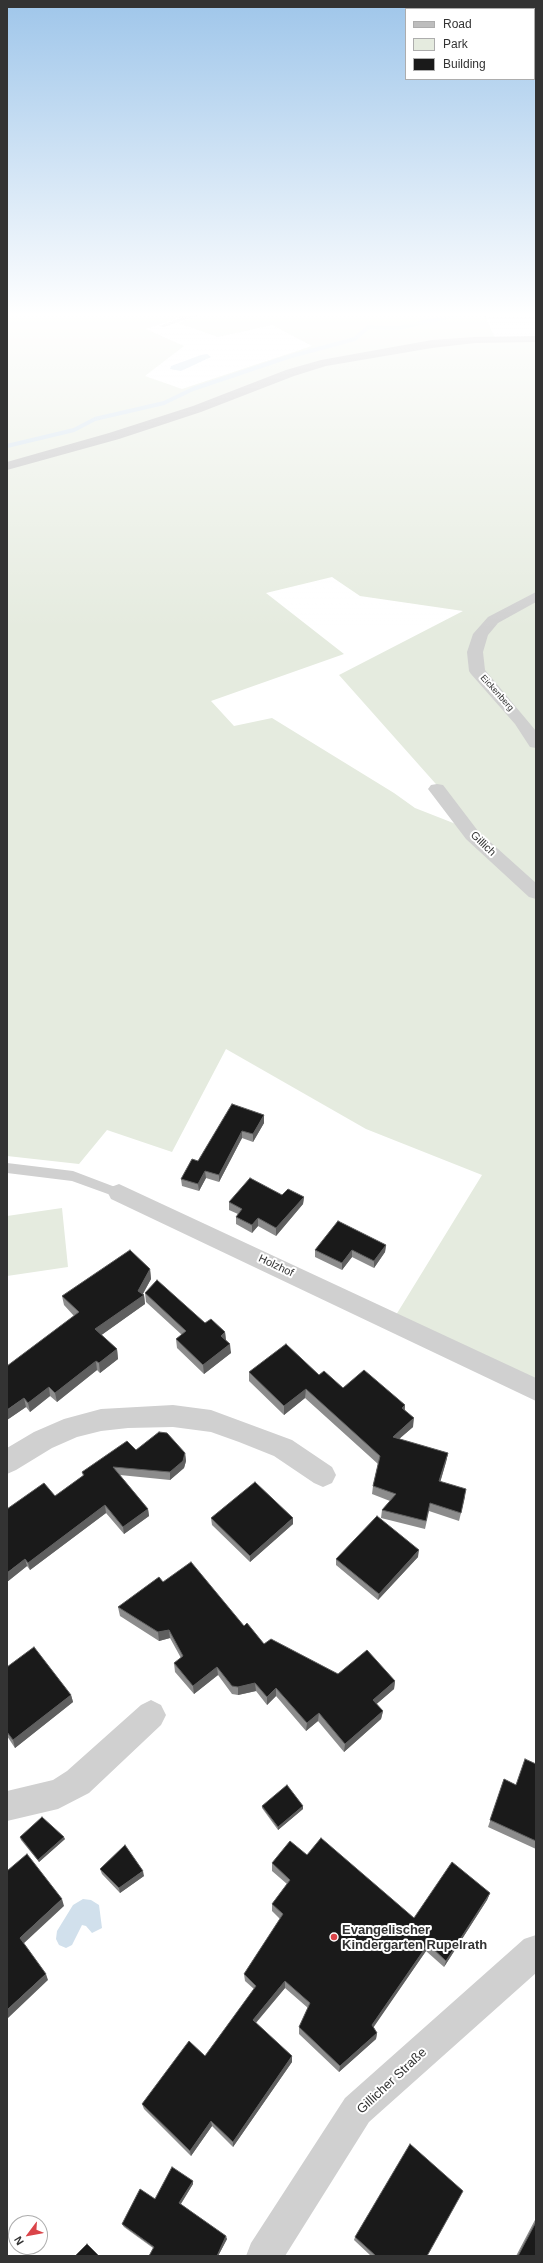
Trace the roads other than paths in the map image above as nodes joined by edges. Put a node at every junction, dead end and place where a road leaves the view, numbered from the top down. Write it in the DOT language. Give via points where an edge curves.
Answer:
graph roads {
  1 [pos="171,418"];
  2 [pos="7,466"];
  3 [pos="536,596"];
  4 [pos="536,744"];
  5 [pos="436,789"];
  6 [pos="536,893"];
  7 [pos="7,1168"];
  8 [pos="119,1193"];
  9 [pos="536,1390"];
  10 [pos="7,1462"];
  11 [pos="323,1475"];
  12 [pos="151,1715"];
  13 [pos="7,1806"];
  14 [pos="536,1950"];
  15 [pos="274,2252"];
  1 -- 2 [label="main road"];
  3 -- 4 [label="street, Eickenberg" via="493,620 481,634 474,652 477,671 521,721"];
  5 -- 6 [label="street, Gillich" via="472,835"];
  7 -- 8 [label="lane, Holzhof" via="74,1176"];
  8 -- 9 [label="street, Holzhof"];
  10 -- 11 [label="street" via="43,1440 101,1420 173,1416 211,1421 246,1433 283,1448"];
  12 -- 13 [label="street" via="78,1782 58,1794"];
  14 -- 15 [label="street, Gillicher Straße" via="357,2110"];
}
